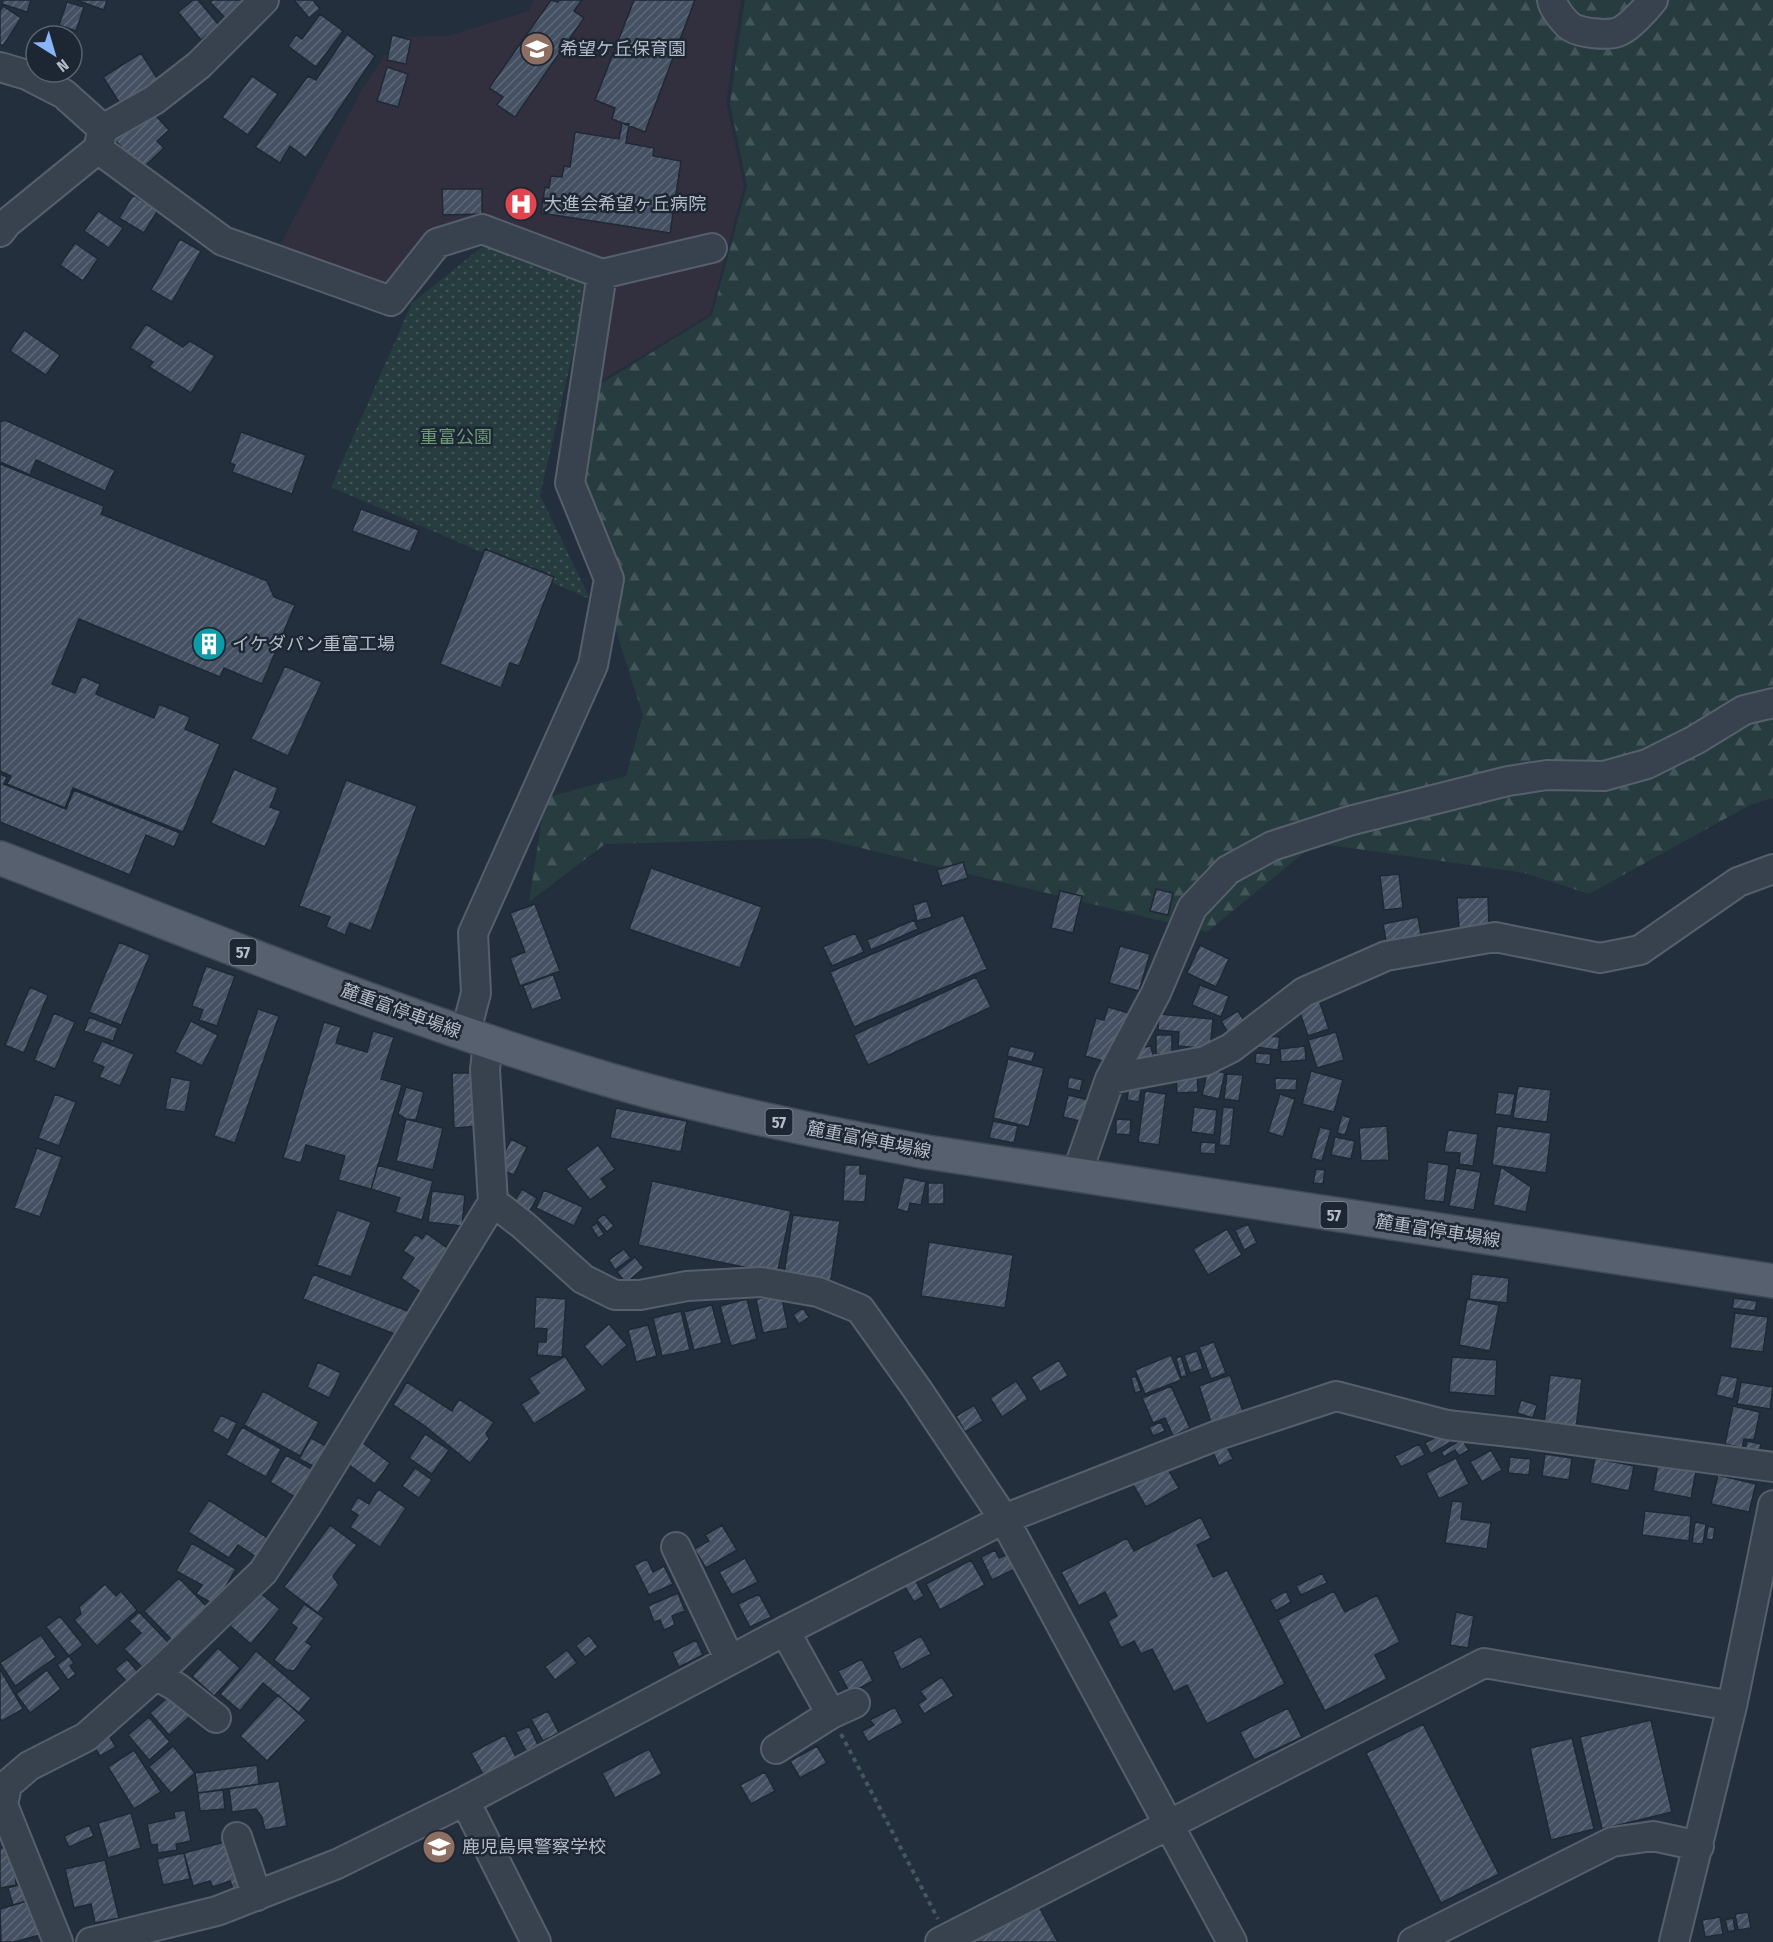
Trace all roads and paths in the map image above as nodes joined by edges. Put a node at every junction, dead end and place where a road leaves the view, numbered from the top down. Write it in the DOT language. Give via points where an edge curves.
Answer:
graph roads {
  1 [pos="264,0"];
  2 [pos="1552,0"];
  3 [pos="1653,0"];
  4 [pos="0,68"];
  5 [pos="100,139"];
  6 [pos="0,232"];
  7 [pos="712,248"];
  8 [pos="602,274"];
  9 [pos="1773,703"];
  10 [pos="0,858"];
  11 [pos="1773,869"];
  12 [pos="477,1038"];
  13 [pos="1110,1079"];
  14 [pos="1076,1176"];
  15 [pos="494,1202"];
  16 [pos="1773,1281"];
  17 [pos="1773,1467"];
  18 [pos="1773,1505"];
  19 [pos="1004,1519"];
  20 [pos="676,1547"];
  21 [pos="785,1631"];
  22 [pos="730,1660"];
  23 [pos="156,1675"];
  24 [pos="1732,1706"];
  25 [pos="843,1709"];
  26 [pos="216,1718"];
  27 [pos="776,1749"];
  28 [pos="465,1801"];
  29 [pos="2,1808"];
  30 [pos="1169,1825"];
  31 [pos="237,1838"];
  32 [pos="1699,1846"];
  33 [pos="257,1896"];
  34 [pos="944,1940"];
  35 [pos="58,1942"];
  36 [pos="91,1942"];
  37 [pos="536,1942"];
  38 [pos="1232,1942"];
  39 [pos="1413,1942"];
  40 [pos="1674,1942"];
  1 -- 5 [label="street" via="199,65"];
  2 -- 3 [label="street" via="1570,27 1599,33 1618,32"];
  4 -- 5 [label="street" via="27,75 64,94"];
  5 -- 6 [label="street"];
  5 -- 8 [label="street" via="223,241 391,301 437,243 482,229"];
  7 -- 8 [label="street"];
  8 -- 12 [label="street" via="570,483 609,579 593,665 473,933"];
  9 -- 13 [label="street" via="1744,710 1647,764 1604,776 1547,775 1508,781 1338,825 1272,846 1228,870 1192,908 1156,993"];
  10 -- 12 [label="main road, 麓重富停車場線 / 57"];
  11 -- 13 [label="street" via="1738,882 1640,950 1600,958 1495,937 1386,956 1304,992 1231,1048 1205,1061"];
  12 -- 14 [label="main road, 麓重富停車場線 / 57" via="682,1100 821,1132"];
  12 -- 15 [label="street" via="485,1070"];
  13 -- 14 [label="street"];
  14 -- 16 [label="main road, 麓重富停車場線 / 57"];
  15 -- 19 [label="street" via="583,1279 615,1295 761,1282 818,1292 860,1309"];
  15 -- 23 [label="street" via="263,1572"];
  17 -- 19 [label="street" via="1447,1425 1336,1396 1218,1435"];
  18 -- 24 [label="street"];
  19 -- 21 [label="street"];
  19 -- 30 [label="street"];
  20 -- 22 [label="street"];
  21 -- 22 [label="street"];
  21 -- 25 [label="street"];
  22 -- 28 [label="street"];
  23 -- 26 [label="street"];
  23 -- 29 [label="street" via="86,1737 29,1766 7,1785"];
  24 -- 30 [label="street" via="1484,1663"];
  24 -- 32 [label="street"];
  25 -- 27 [label="street"];
  25 -- 34 [label="path"];
  28 -- 33 [label="street" via="337,1864"];
  28 -- 37 [label="street"];
  29 -- 35 [label="street"];
  30 -- 34 [label="street"];
  30 -- 38 [label="street"];
  31 -- 33 [label="street"];
  32 -- 39 [label="street" via="1653,1836 1612,1842"];
  32 -- 40 [label="street"];
  33 -- 36 [label="street" via="217,1911"];
}
